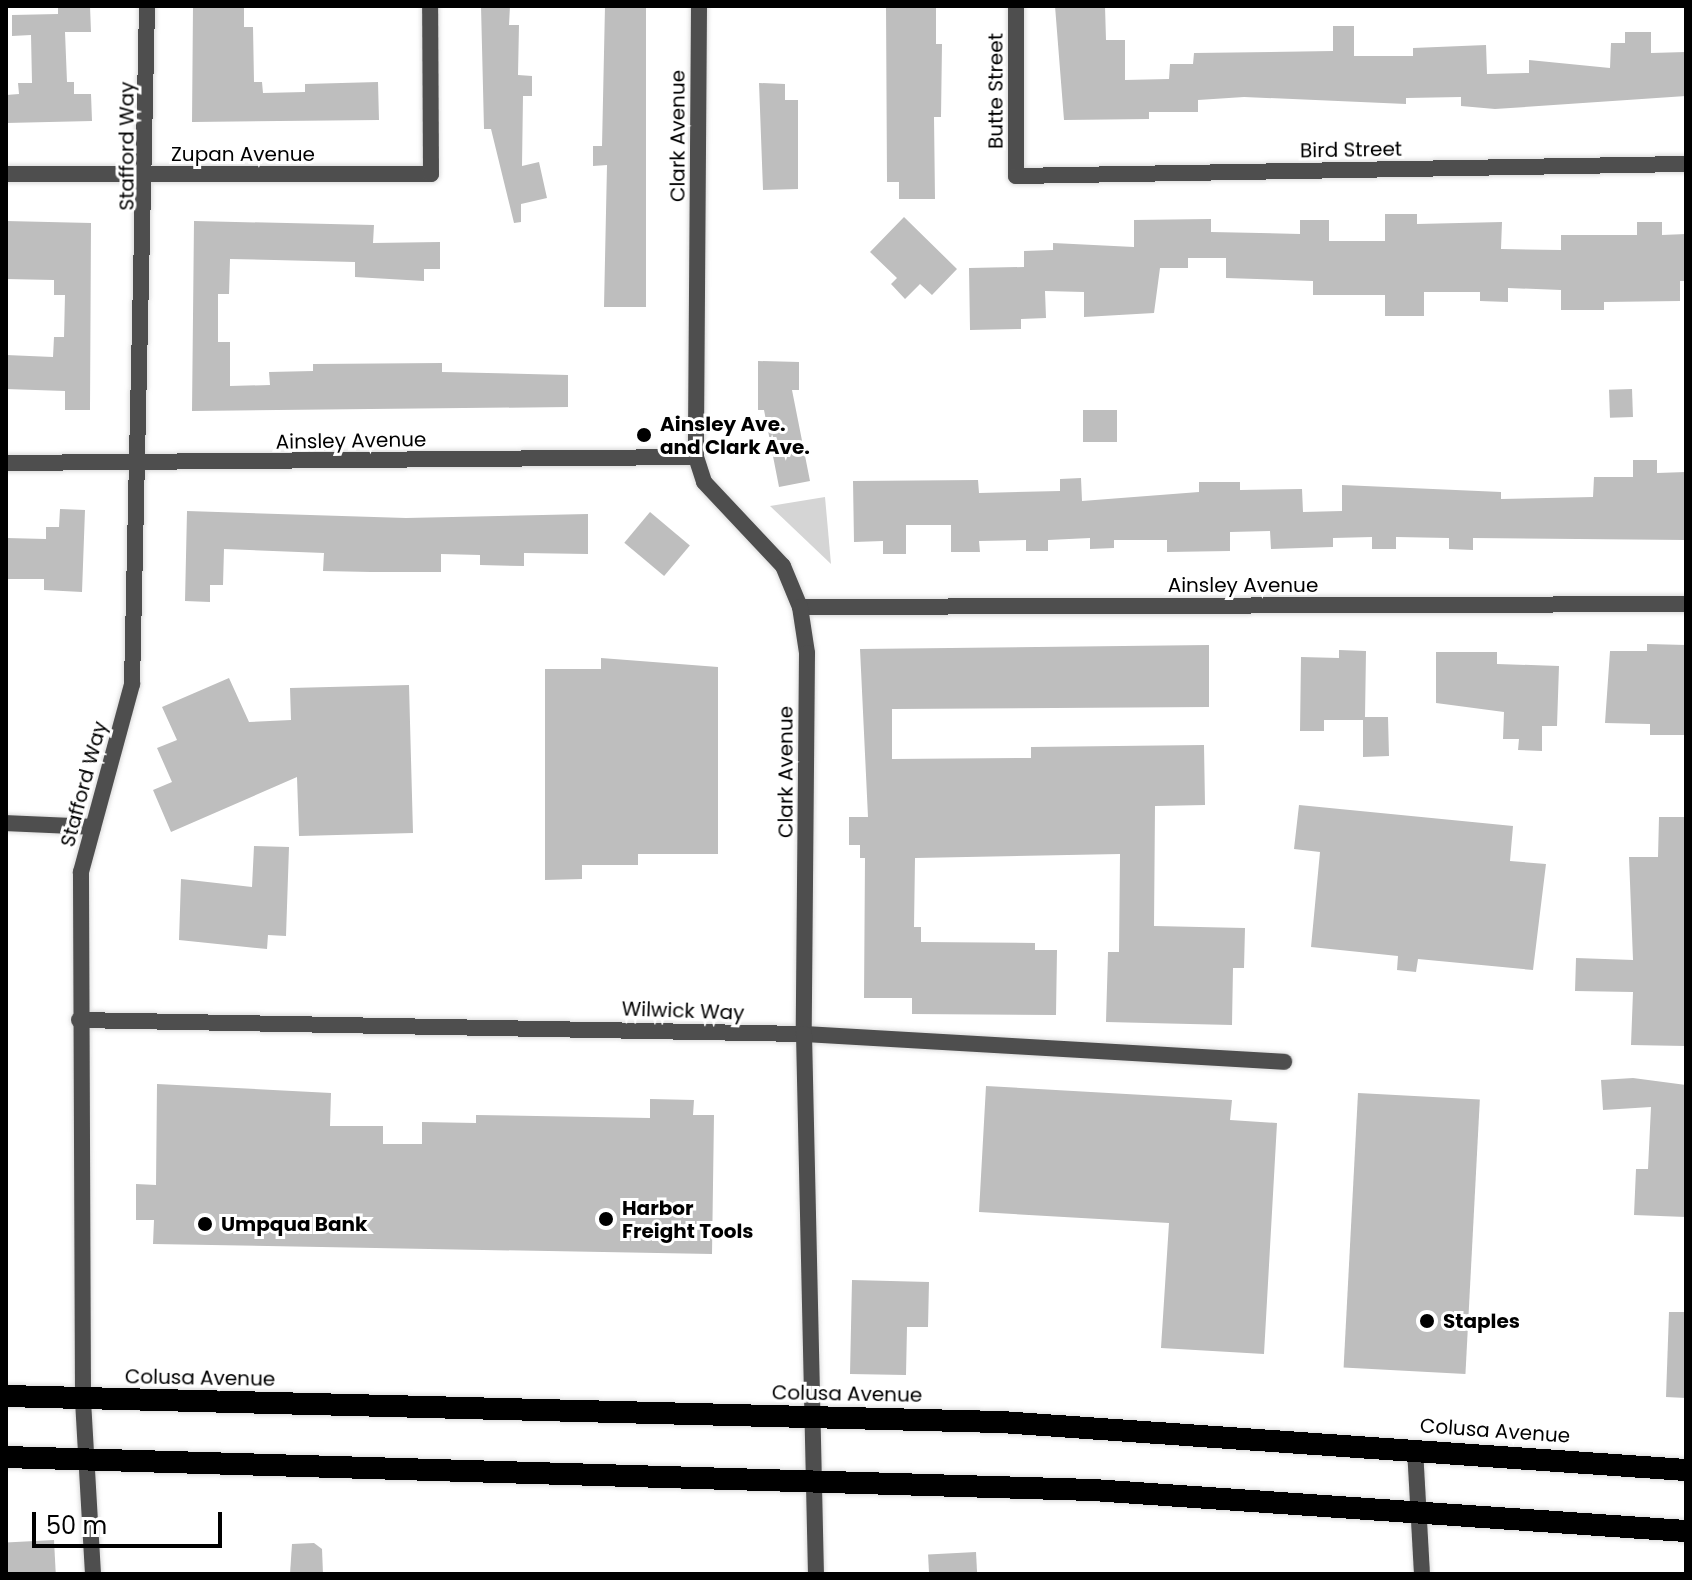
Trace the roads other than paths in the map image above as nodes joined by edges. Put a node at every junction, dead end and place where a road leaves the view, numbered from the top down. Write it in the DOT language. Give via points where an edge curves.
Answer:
graph roads {
  1 [pos="147,6"];
  2 [pos="430,6"];
  3 [pos="699,6"];
  4 [pos="1016,6"];
  5 [pos="1686,164"];
  6 [pos="6,174"];
  7 [pos="148,174"];
  8 [pos="1016,176"];
  9 [pos="696,457"];
  10 [pos="6,463"];
  11 [pos="139,463"];
  12 [pos="1686,604"];
  13 [pos="800,607"];
  14 [pos="6,823"];
  15 [pos="93,827"];
  16 [pos="79,1020"];
  17 [pos="804,1034"];
  18 [pos="1284,1062"];
  19 [pos="6,1396"];
  20 [pos="83,1399"];
  21 [pos="812,1418"];
  22 [pos="1415,1449"];
  23 [pos="6,1457"];
  24 [pos="84,1459"];
  25 [pos="1686,1470"];
  26 [pos="812,1484"];
  27 [pos="1418,1509"];
  28 [pos="1686,1531"];
  29 [pos="93,1574"];
  30 [pos="816,1574"];
  31 [pos="1422,1574"];
  1 -- 7 [label="street, Stafford Way"];
  2 -- 7 [label="street, Zupan Avenue" via="431,174"];
  3 -- 9 [label="street, Clark Avenue"];
  4 -- 8 [label="street, Butte Street"];
  5 -- 8 [label="street, Bird Street"];
  6 -- 7 [label="street, Zupan Avenue"];
  7 -- 11 [label="street, Stafford Way"];
  9 -- 11 [label="street, Ainsley Avenue"];
  9 -- 13 [label="street, Clark Avenue" via="704,482 783,566"];
  10 -- 11 [label="street, Ainsley Avenue"];
  11 -- 15 [label="street, Stafford Way" via="132,684"];
  12 -- 13 [label="street, Ainsley Avenue"];
  13 -- 17 [label="street, Clark Avenue" via="807,653"];
  14 -- 15 [label="street"];
  15 -- 16 [label="street, Stafford Way" via="81,872"];
  16 -- 17 [label="street, Wilwick Way"];
  16 -- 20 [label="street, Stafford Way"];
  17 -- 18 [label="street, Wilwick Way"];
  17 -- 21 [label="street, Clark Avenue"];
  19 -- 20 [label="highway, Colusa Avenue"];
  20 -- 21 [label="highway, Colusa Avenue"];
  20 -- 24 [label="street, Stafford Way"];
  21 -- 22 [label="highway, Colusa Avenue" via="1068,1425"];
  21 -- 26 [label="street, Clark Avenue"];
  22 -- 25 [label="highway, Colusa Avenue"];
  22 -- 27 [label="street"];
  23 -- 24 [label="highway"];
  24 -- 26 [label="highway"];
  24 -- 29 [label="street, Stafford Way"];
  26 -- 27 [label="highway" via="1093,1490"];
  26 -- 30 [label="street, Clark Avenue"];
  27 -- 28 [label="highway"];
  27 -- 31 [label="street"];
}
